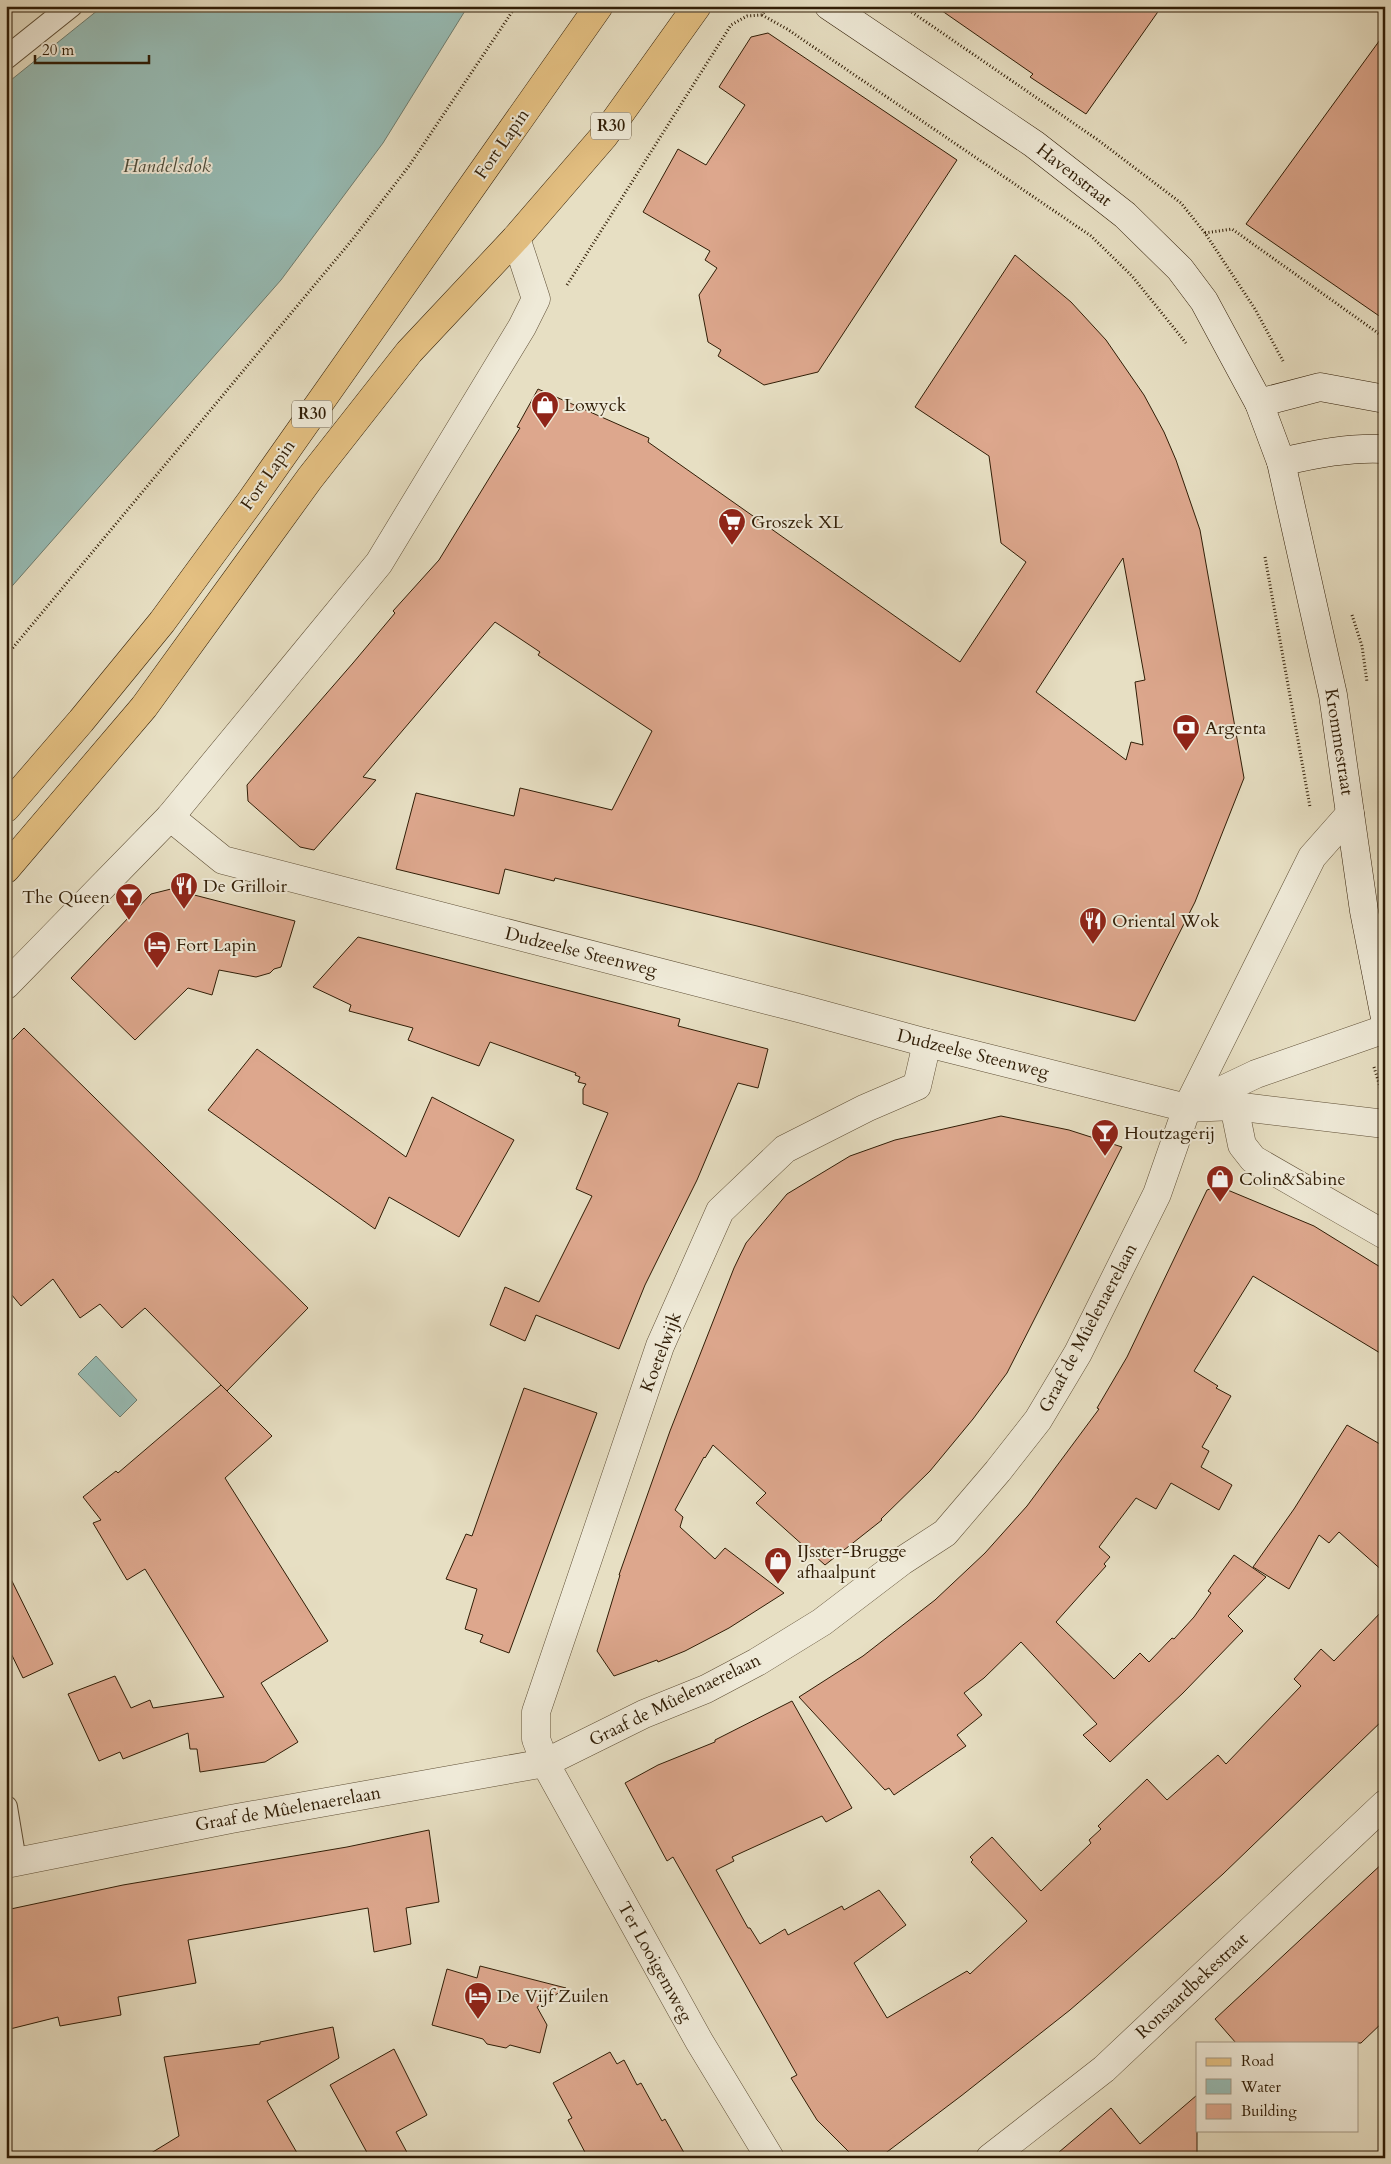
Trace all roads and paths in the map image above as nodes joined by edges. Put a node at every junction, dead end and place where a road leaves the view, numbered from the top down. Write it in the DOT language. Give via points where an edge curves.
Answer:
graph roads {
  1 [pos="71,6"];
  2 [pos="516,6"];
  3 [pos="599,6"];
  4 [pos="696,6"];
  5 [pos="829,6"];
  6 [pos="903,6"];
  7 [pos="762,15"];
  8 [pos="6,58"];
  9 [pos="516,238"];
  10 [pos="1385,338"];
  11 [pos="1186,344"];
  12 [pos="1385,399"];
  13 [pos="1259,403"];
  14 [pos="1385,449"];
  15 [pos="1281,462"];
  16 [pos="1265,556"];
  17 [pos="6,656"];
  18 [pos="1308,794"];
  19 [pos="6,808"];
  20 [pos="1350,814"];
  21 [pos="170,817"];
  22 [pos="6,869"];
  23 [pos="6,985"];
  24 [pos="1385,1018"];
  25 [pos="1385,1029"];
  26 [pos="927,1043"];
  27 [pos="1234,1106"];
  28 [pos="1187,1108"];
  29 [pos="1385,1124"];
  30 [pos="1385,1235"];
  31 [pos="545,1763"];
  32 [pos="1385,1804"];
  33 [pos="6,1807"];
  34 [pos="11,1863"];
  35 [pos="770,2158"];
  36 [pos="990,2158"];
  1 -- 8 [label="lane"];
  2 -- 17 [label="path" via="409,166 352,240"];
  3 -- 19 [label="main road, Fort Lapin / R30" via="256,494 162,622"];
  4 -- 9 [label="main road, Fort Lapin / R30" via="604,136"];
  5 -- 13 [label="street, Havenstraat" via="1034,144 1125,215 1180,269 1204,300"];
  6 -- 10 [label="path" via="1098,140 1180,203 1205,233 1232,229"];
  7 -- 11 [label="path" via="1091,236 1132,276"];
  9 -- 21 [label="street" via="536,299 522,327 379,563"];
  9 -- 22 [label="main road, Fort Lapin / R30" via="409,352 310,478 144,707"];
  12 -- 13 [label="street" via="1320,388"];
  13 -- 15 [label="street, Krommestraat"];
  14 -- 15 [label="street" via="1319,454"];
  15 -- 20 [label="street, Krommestraat" via="1333,695"];
  16 -- 18 [label="path"];
  20 -- 24 [label="street" via="1364,911"];
  20 -- 28 [label="street, Krommestraat" via="1312,857"];
  21 -- 23 [label="street"];
  21 -- 26 [label="street, Dudzeelse Steenweg" via="224,860"];
  25 -- 28 [label="street" via="1256,1074"];
  26 -- 28 [label="street, Dudzeelse Steenweg"];
  26 -- 31 [label="street, Koetelwijk" via="917,1086 785,1149 720,1210 660,1346 536,1712 536,1739"];
  27 -- 28 [label="street, Dudzeelse Steenweg"];
  27 -- 29 [label="street, Dudzeelse Steenweg"];
  27 -- 30 [label="street" via="1242,1145 1253,1159"];
  28 -- 31 [label="street, Graaf de Mûelenaerelaan" via="1157,1194 1078,1353 1038,1420 946,1533 902,1561 822,1622 756,1662 706,1689 644,1714"];
  31 -- 34 [label="street, Graaf de Mûelenaerelaan" via="230,1819"];
  31 -- 35 [label="street, Ter Looigemweg" via="699,2041"];
  32 -- 36 [label="street, Ronsaardbekestraat" via="1104,2069"];
  33 -- 34 [label="lane"];
}
